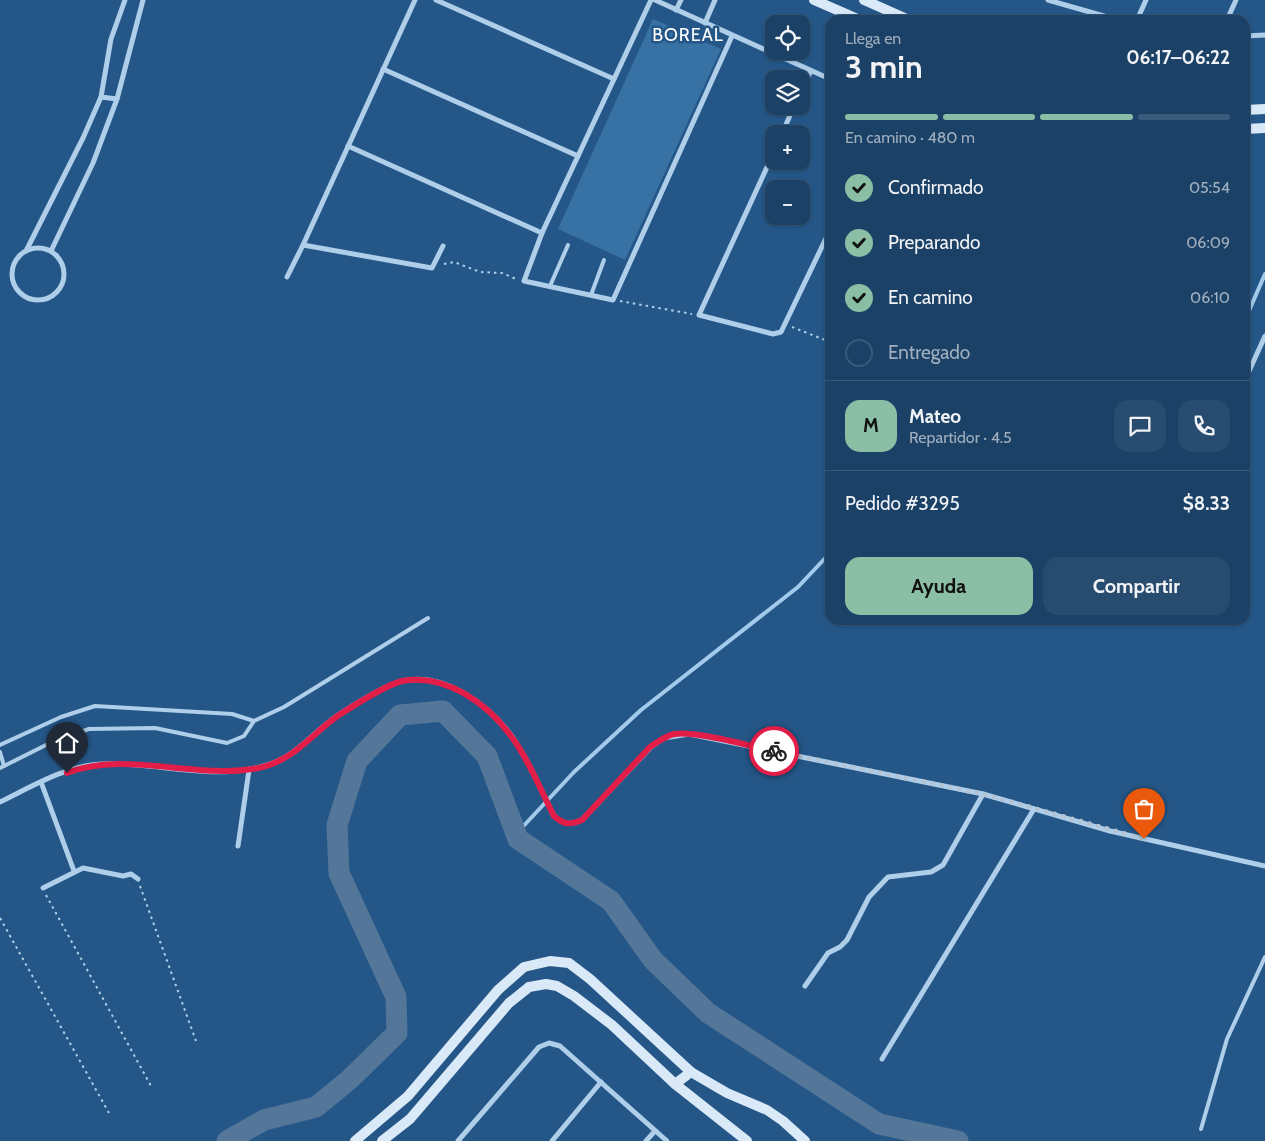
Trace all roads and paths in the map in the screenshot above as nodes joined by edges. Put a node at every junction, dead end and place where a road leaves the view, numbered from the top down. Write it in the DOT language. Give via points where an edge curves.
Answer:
graph roads {
  1 [pos="125,0"];
  2 [pos="143,0"];
  3 [pos="415,0"];
  4 [pos="436,0"];
  5 [pos="651,0"];
  6 [pos="655,0"];
  7 [pos="681,0"];
  8 [pos="715,0"];
  9 [pos="814,0"];
  10 [pos="864,0"];
  11 [pos="1048,0"];
  12 [pos="1146,0"];
  13 [pos="1236,0"];
  14 [pos="1055,1"];
  15 [pos="676,10"];
  16 [pos="848,15"];
  17 [pos="898,15"];
  18 [pos="1101,15"];
  19 [pos="1139,15"];
  20 [pos="1229,15"];
  21 [pos="705,23"];
  22 [pos="1265,35"];
  23 [pos="732,36"];
  24 [pos="1250,36"];
  25 [pos="383,70"];
  26 [pos="808,70"];
  27 [pos="810,71"];
  28 [pos="825,77"];
  29 [pos="614,79"];
  30 [pos="101,96"];
  31 [pos="117,99"];
  32 [pos="1265,109"];
  33 [pos="1250,110"];
  34 [pos="1265,128"];
  35 [pos="1250,129"];
  36 [pos="348,146"];
  37 [pos="578,156"];
  38 [pos="766,170"];
  39 [pos="542,234"];
  40 [pos="825,240"];
  41 [pos="303,245"];
  42 [pos="568,245"];
  43 [pos="443,246"];
  44 [pos="26,251"];
  45 [pos="51,251"];
  46 [pos="604,260"];
  47 [pos="432,268"];
  48 [pos="287,277"];
  49 [pos="524,281"];
  50 [pos="550,286"];
  51 [pos="591,295"];
  52 [pos="613,300"];
  53 [pos="700,315"];
  54 [pos="785,324"];
  55 [pos="1265,336"];
  56 [pos="825,340"];
  57 [pos="1250,369"];
  58 [pos="428,618"];
  59 [pos="254,721"];
  60 [pos="0,745"];
  61 [pos="0,752"];
  62 [pos="2,767"];
  63 [pos="249,770"];
  64 [pos="41,782"];
  65 [pos="983,794"];
  66 [pos="0,802"];
  67 [pos="1034,809"];
  68 [pos="238,846"];
  69 [pos="1265,866"];
  70 [pos="74,871"];
  71 [pos="138,879"];
  72 [pos="43,888"];
  73 [pos="0,918"];
  74 [pos="1265,957"];
  75 [pos="805,986"];
  76 [pos="196,1041"];
  77 [pos="882,1058"];
  78 [pos="691,1072"];
  79 [pos="601,1082"];
  80 [pos="675,1084"];
  81 [pos="151,1086"];
  82 [pos="110,1112"];
  83 [pos="1201,1128"];
  84 [pos="655,1131"];
  85 [pos="355,1141"];
  86 [pos="382,1141"];
  87 [pos="458,1141"];
  88 [pos="552,1141"];
  89 [pos="646,1141"];
  90 [pos="667,1141"];
  91 [pos="746,1141"];
  92 [pos="805,1141"];
  1 -- 30 [label="street" via="111,39"];
  2 -- 31 [label="street"];
  3 -- 25 [label="street"];
  4 -- 29 [label="street"];
  5 -- 29 [label="street"];
  6 -- 15 [label="street"];
  7 -- 15 [label="street"];
  8 -- 21 [label="street"];
  9 -- 16 [label="street"];
  10 -- 17 [label="street"];
  11 -- 14 [label="street"];
  12 -- 19 [label="street"];
  13 -- 20 [label="street"];
  14 -- 18 [label="street"];
  15 -- 21 [label="street"];
  21 -- 23 [label="street"];
  22 -- 24 [label="street"];
  23 -- 26 [label="street"];
  23 -- 52 [label="street"];
  25 -- 36 [label="street"];
  25 -- 37 [label="street"];
  27 -- 28 [label="street"];
  29 -- 37 [label="street"];
  30 -- 31 [label="street"];
  30 -- 44 [label="street"];
  31 -- 45 [label="street" via="93,163"];
  32 -- 33 [label="street"];
  34 -- 35 [label="street"];
  36 -- 39 [label="street"];
  36 -- 41 [label="street"];
  37 -- 39 [label="street"];
  38 -- 53 [label="street"];
  39 -- 49 [label="street"];
  40 -- 54 [label="street"];
  41 -- 47 [label="street"];
  41 -- 48 [label="street"];
  42 -- 50 [label="lane"];
  43 -- 47 [label="street"];
  44 -- 45 [label="street" via="38,248"];
  44 -- 45 [label="street" via="13,267 13,280 25,296 38,299 56,292 63,280 61,261"];
  46 -- 51 [label="lane"];
  47 -- 49 [label="path" via="454,262 480,272 502,273"];
  49 -- 50 [label="street"];
  50 -- 51 [label="street"];
  51 -- 52 [label="street"];
  52 -- 53 [label="path"];
  53 -- 54 [label="street" via="774,334 781,332"];
  54 -- 56 [label="path"];
  55 -- 57 [label="street"];
  58 -- 59 [label="lane" via="284,707"];
  59 -- 60 [label="lane" via="232,714 95,706 61,717"];
  59 -- 62 [label="lane" via="244,736 226,743 155,728 89,729 54,741"];
  61 -- 62 [label="lane"];
  63 -- 64 [label="street" via="224,772 101,764"];
  63 -- 65 [label="street" via="288,758 338,716 401,681 429,680 456,689 490,711 512,737 554,816 561,822 572,824 582,820 650,747 674,734 689,734"];
  63 -- 68 [label="street"];
  64 -- 66 [label="street"];
  64 -- 70 [label="street"];
  65 -- 67 [label="street"];
  65 -- 75 [label="street" via="943,865 930,872 888,877 878,885 846,940 828,953"];
  67 -- 69 [label="street"];
  67 -- 77 [label="street"];
  70 -- 71 [label="street" via="83,868 123,876 131,874"];
  70 -- 72 [label="street"];
  71 -- 76 [label="path"];
  72 -- 81 [label="path"];
  73 -- 82 [label="path"];
  74 -- 83 [label="lane" via="1226,1044"];
  78 -- 80 [label="street"];
  78 -- 85 [label="street" via="590,979 569,963 550,961 524,967 498,990 408,1096"];
  78 -- 92 [label="street" via="766,1110"];
  79 -- 84 [label="street"];
  79 -- 87 [label="street" via="560,1046 545,1043"];
  79 -- 88 [label="street"];
  80 -- 86 [label="street" via="612,1025 574,996 546,984 529,987 509,1003 410,1119"];
  80 -- 91 [label="street"];
  84 -- 89 [label="street"];
  84 -- 90 [label="street"];
}
